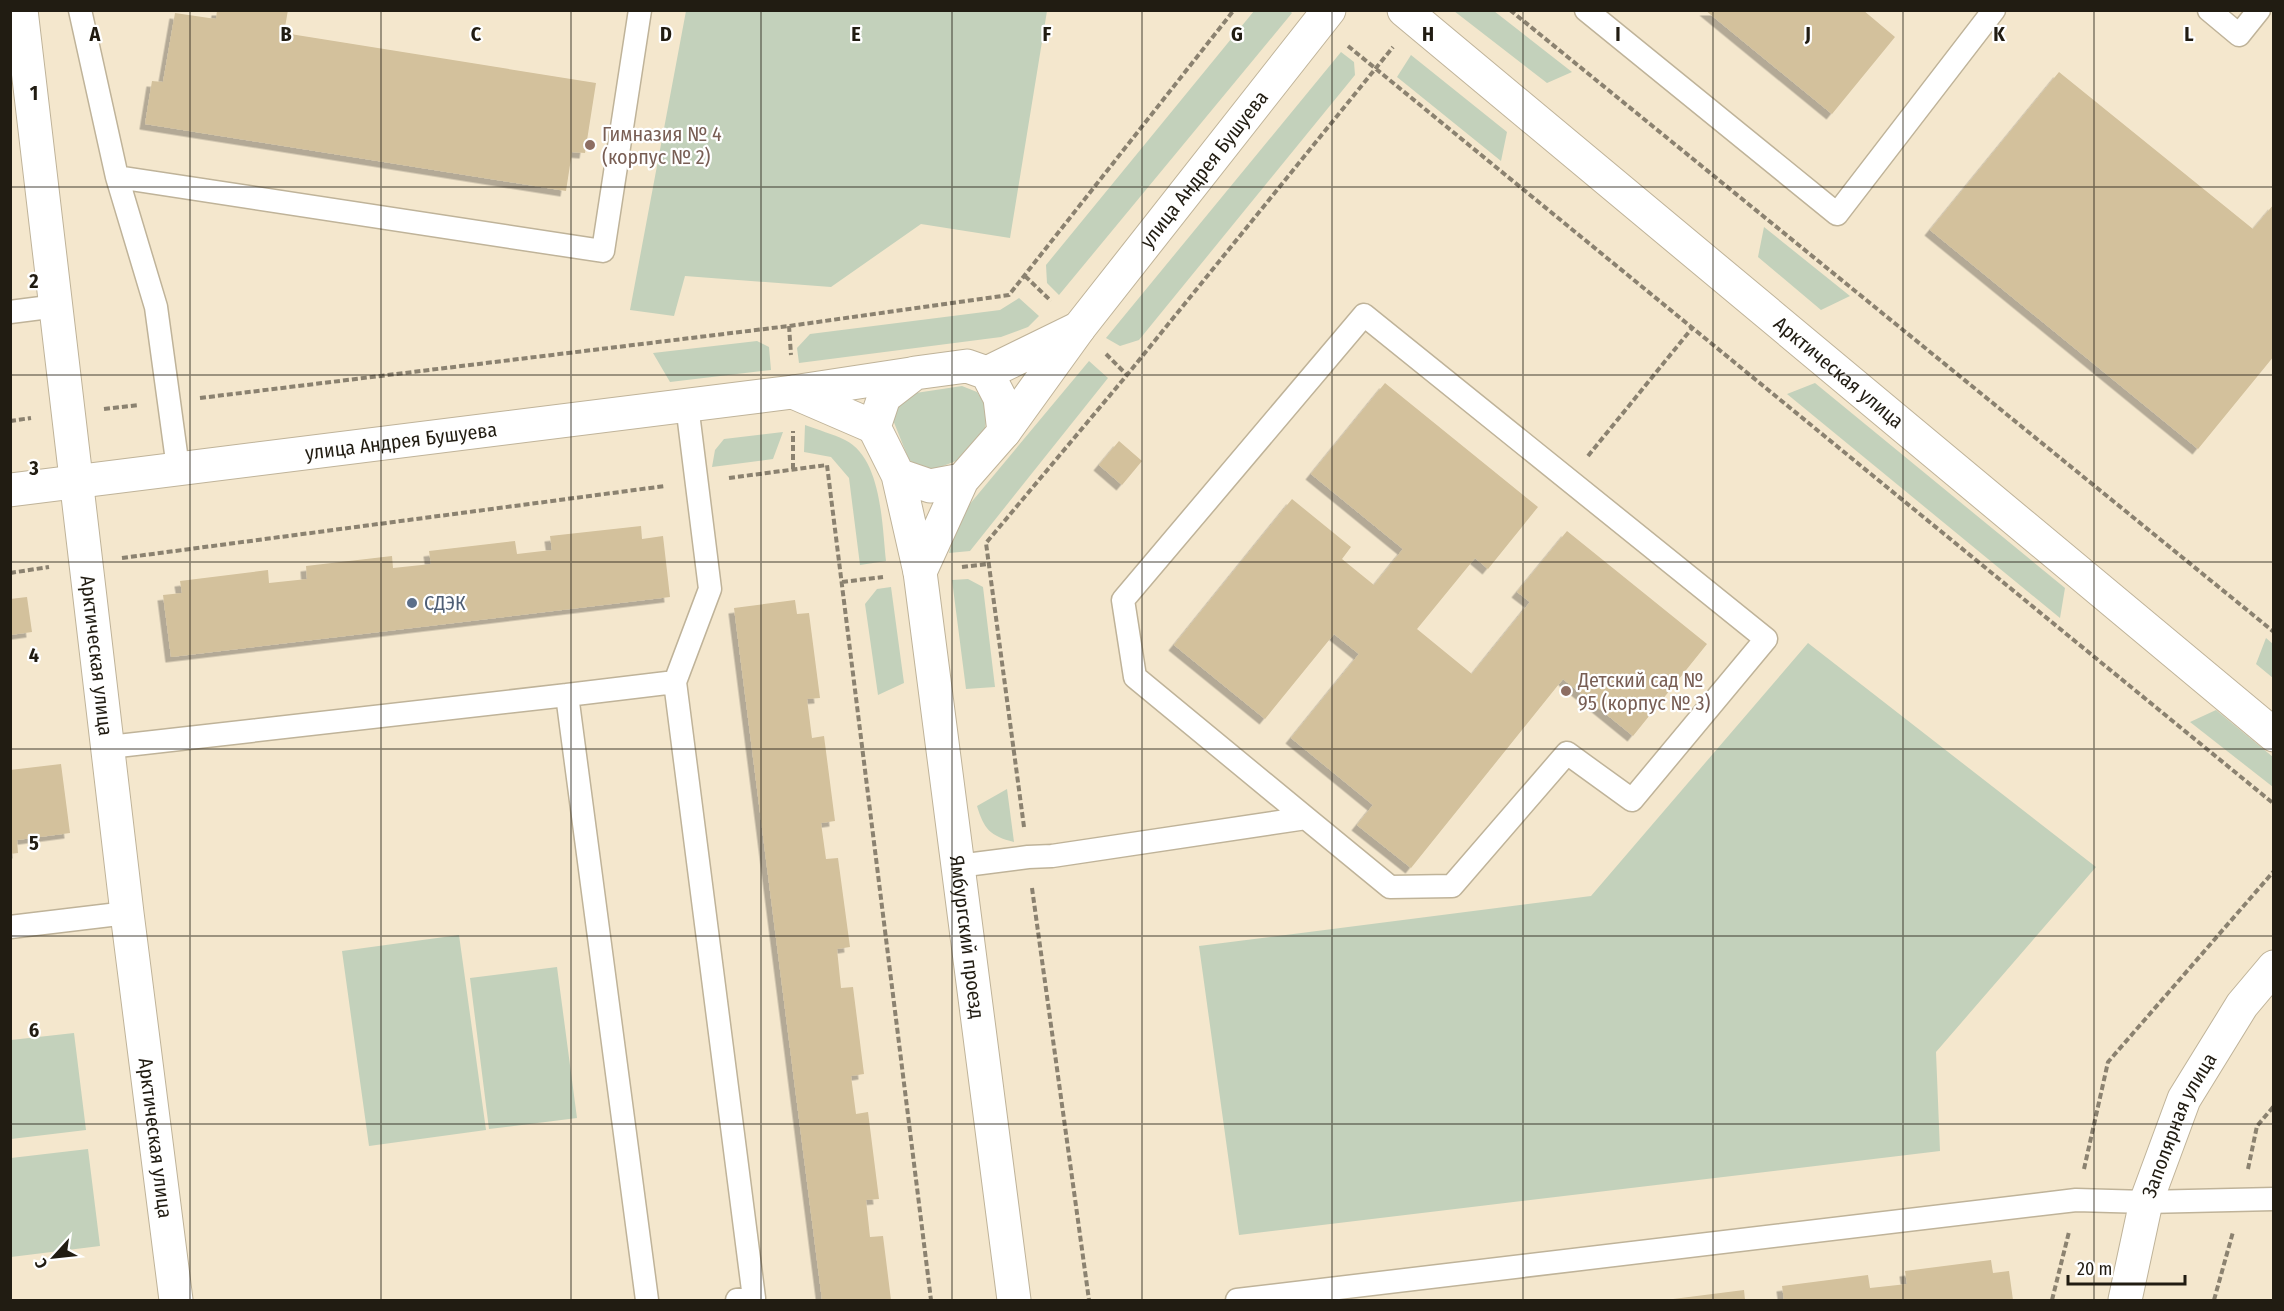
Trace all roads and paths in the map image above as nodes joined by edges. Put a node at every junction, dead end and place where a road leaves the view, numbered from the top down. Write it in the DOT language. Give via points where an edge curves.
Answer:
graph roads {
  1 [pos="21,10"];
  2 [pos="80,10"];
  3 [pos="639,10"];
  4 [pos="1234,10"];
  5 [pos="1404,10"];
  6 [pos="1510,10"];
  7 [pos="1586,10"];
  8 [pos="1994,10"];
  9 [pos="2209,10"];
  10 [pos="2259,10"];
  11 [pos="1325,17"];
  12 [pos="20,79"];
  13 [pos="117,177"];
  14 [pos="57,306"];
  15 [pos="10,312"];
  16 [pos="1693,327"];
  17 [pos="1079,328"];
  18 [pos="915,373"];
  19 [pos="987,373"];
  20 [pos="793,392"];
  21 [pos="169,401"];
  22 [pos="687,405"];
  23 [pos="69,413"];
  24 [pos="10,421"];
  25 [pos="874,427"];
  26 [pos="1004,432"];
  27 [pos="178,468"];
  28 [pos="898,475"];
  29 [pos="962,480"];
  30 [pos="1568,480"];
  31 [pos="77,481"];
  32 [pos="697,482"];
  33 [pos="10,490"];
  34 [pos="87,562"];
  35 [pos="920,572"];
  36 [pos="10,573"];
  37 [pos="2274,632"];
  38 [pos="675,682"];
  39 [pos="567,694"];
  40 [pos="2274,735"];
  41 [pos="109,747"];
  42 [pos="2274,804"];
  43 [pos="1306,818"];
  44 [pos="958,866"];
  45 [pos="2274,871"];
  46 [pos="127,913"];
  47 [pos="10,927"];
  48 [pos="2274,967"];
  49 [pos="2274,1199"];
  50 [pos="2076,1200"];
  51 [pos="2146,1202"];
  52 [pos="176,1300"];
  53 [pos="647,1300"];
  54 [pos="737,1300"];
  55 [pos="931,1300"];
  56 [pos="1014,1300"];
  57 [pos="1237,1300"];
  58 [pos="2052,1300"];
  59 [pos="2125,1300"];
  1 -- 12 [label="street, Арктическая улица"];
  2 -- 13 [label="lane"];
  3 -- 13 [label="lane" via="603,251"];
  4 -- 21 [label="path" via="1009,295 789,326"];
  5 -- 40 [label="street, Арктическая улица"];
  6 -- 37 [label="path"];
  7 -- 8 [label="lane" via="1837,214"];
  9 -- 10 [label="lane" via="2239,35"];
  11 -- 16 [label="path"];
  11 -- 17 [label="street, улица Андрея Бушуева"];
  12 -- 14 [label="street, Арктическая улица"];
  13 -- 21 [label="lane" via="156,307"];
  14 -- 15 [label="lane"];
  14 -- 23 [label="street, Арктическая улица"];
  16 -- 30 [label="path"];
  16 -- 42 [label="path"];
  17 -- 19 [label="street"];
  17 -- 26 [label="street, улица Андрея Бушуева"];
  18 -- 19 [label="street" via="967,366"];
  18 -- 20 [label="street, улица Андрея Бушуева"];
  18 -- 25 [label="street" via="884,397"];
  19 -- 26 [label="street" via="1000,398"];
  20 -- 22 [label="street, улица Андрея Бушуева"];
  20 -- 25 [label="street"];
  21 -- 23 [label="path"];
  21 -- 27 [label="lane"];
  22 -- 27 [label="street, улица Андрея Бушуева"];
  22 -- 32 [label="lane"];
  23 -- 24 [label="path"];
  23 -- 31 [label="street, Арктическая улица"];
  25 -- 28 [label="street"];
  26 -- 29 [label="street"];
  27 -- 31 [label="street, улица Андрея Бушуева"];
  28 -- 29 [label="street" via="930,486"];
  28 -- 35 [label="street, Ямбургский проезд"];
  29 -- 35 [label="street"];
  30 -- 43 [label="lane" via="1766,639 1632,800 1567,753 1452,886 1390,887"];
  30 -- 43 [label="lane" via="1364,315 1123,600 1135,677"];
  31 -- 33 [label="street, улица Андрея Бушуева"];
  31 -- 34 [label="street, Арктическая улица"];
  32 -- 34 [label="path"];
  32 -- 38 [label="lane" via="710,589"];
  32 -- 55 [label="path" via="827,465"];
  34 -- 36 [label="path"];
  34 -- 41 [label="street, Арктическая улица"];
  35 -- 44 [label="street, Ямбургский проезд"];
  38 -- 39 [label="lane"];
  38 -- 54 [label="lane" via="754,1298"];
  39 -- 41 [label="lane"];
  39 -- 53 [label="lane"];
  41 -- 46 [label="street, Арктическая улица"];
  43 -- 44 [label="lane"];
  44 -- 56 [label="street, Ямбургский проезд"];
  45 -- 50 [label="path" via="2108,1062"];
  46 -- 47 [label="lane"];
  46 -- 52 [label="street, Арктическая улица"];
  48 -- 51 [label="street, Заполярная улица" via="2242,1005 2184,1099"];
  49 -- 51 [label="lane"];
  50 -- 51 [label="lane"];
  50 -- 57 [label="lane"];
  50 -- 58 [label="path"];
  51 -- 59 [label="street, Заполярная улица"];
}
